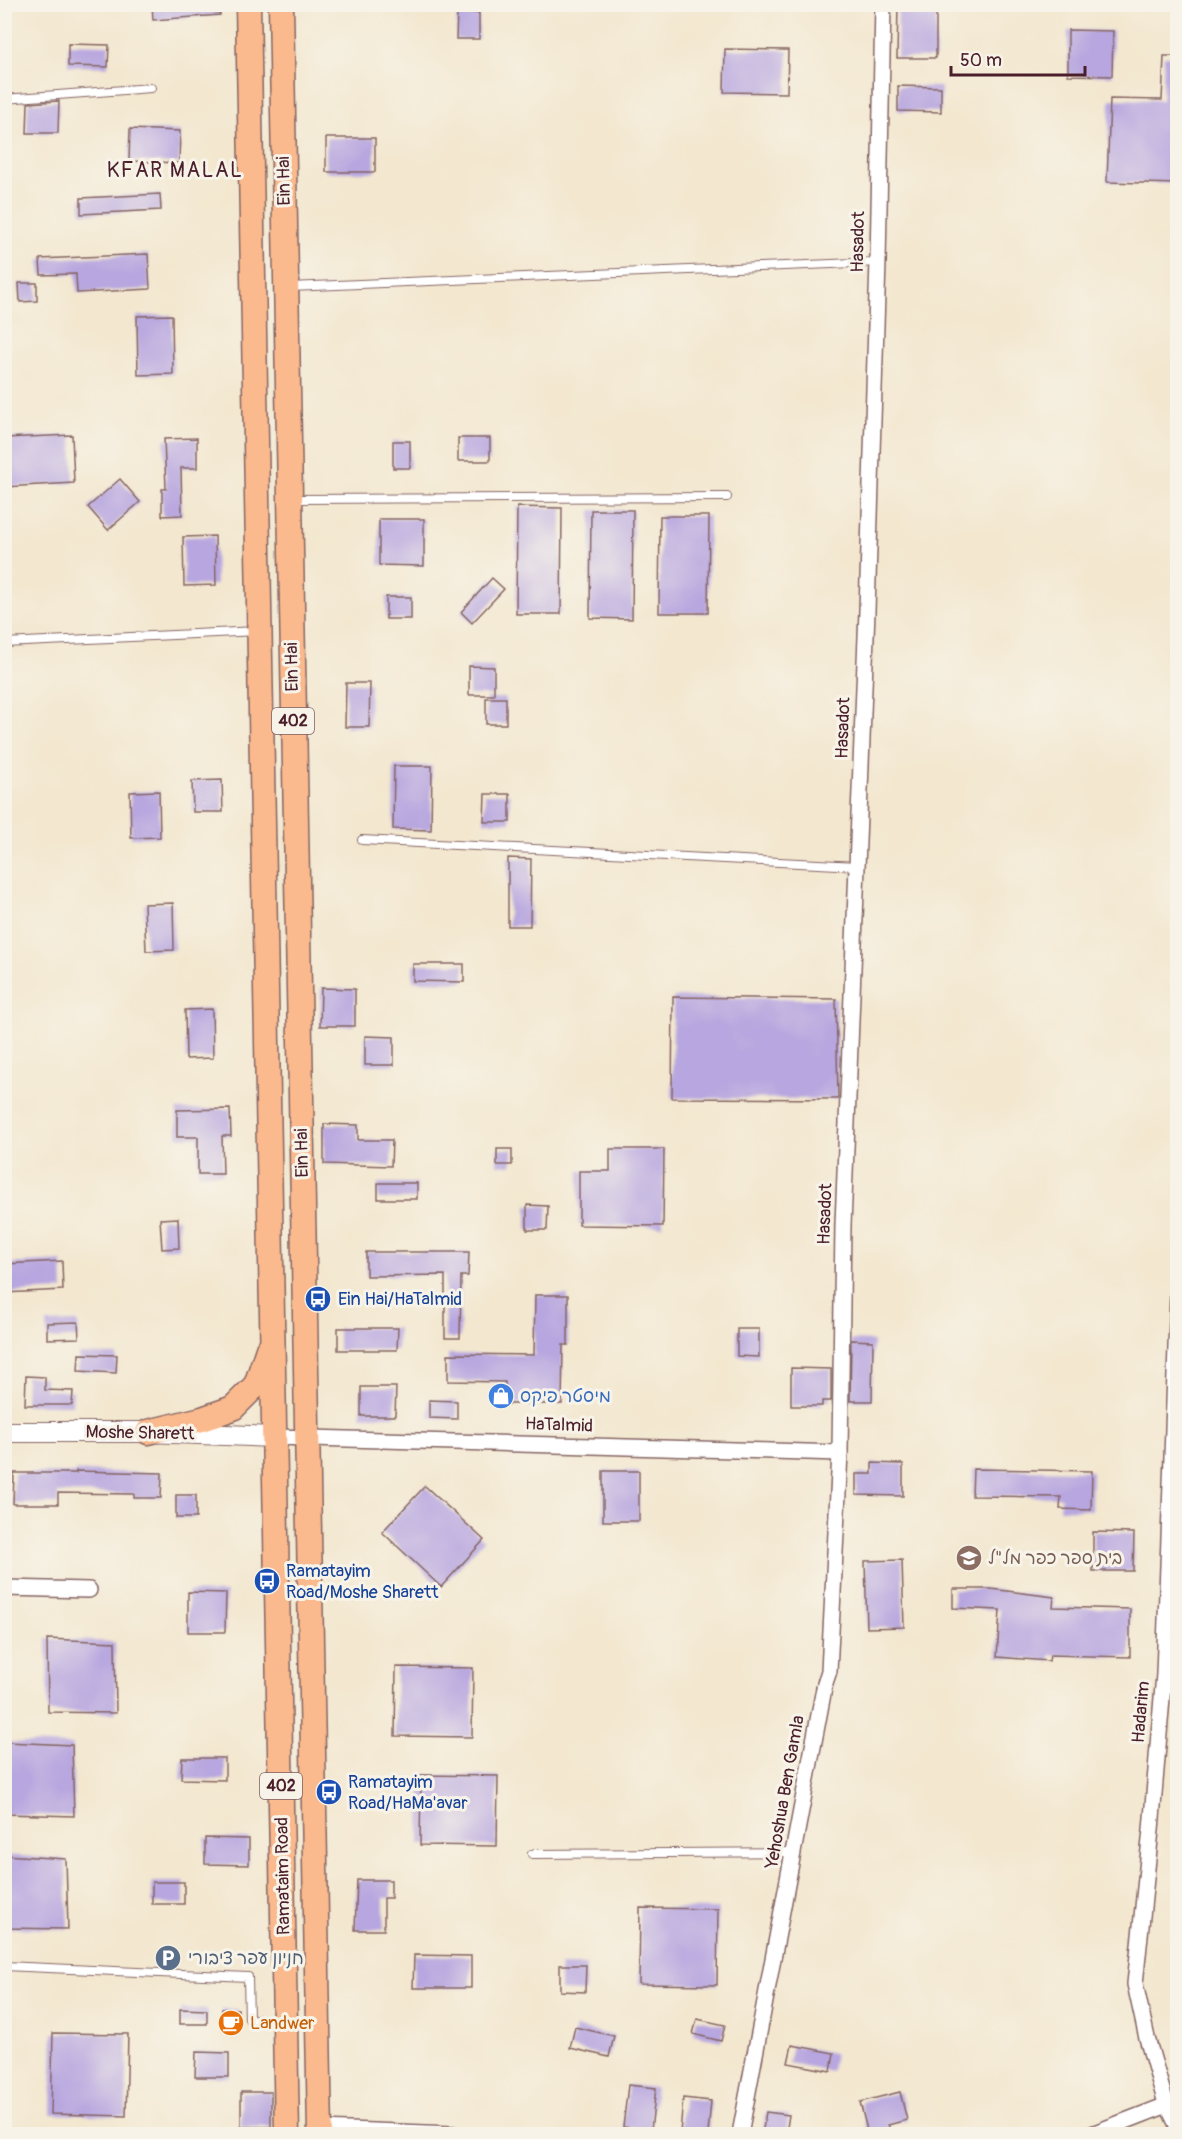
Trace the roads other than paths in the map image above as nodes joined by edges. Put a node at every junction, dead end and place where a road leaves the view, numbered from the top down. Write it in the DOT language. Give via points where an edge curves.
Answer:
graph roads {
  1 [pos="248,4"];
  2 [pos="281,4"];
  3 [pos="883,4"];
  4 [pos="151,88"];
  5 [pos="4,99"];
  6 [pos="878,262"];
  7 [pos="286,287"];
  8 [pos="727,497"];
  9 [pos="289,499"];
  10 [pos="260,631"];
  11 [pos="4,643"];
  12 [pos="362,840"];
  13 [pos="857,866"];
  14 [pos="1178,1293"];
  15 [pos="273,1332"];
  16 [pos="4,1432"];
  17 [pos="148,1432"];
  18 [pos="276,1437"];
  19 [pos="308,1438"];
  20 [pos="840,1453"];
  21 [pos="1174,1469"];
  22 [pos="4,1588"];
  23 [pos="89,1590"];
  24 [pos="794,1852"];
  25 [pos="532,1854"];
  26 [pos="4,1966"];
  27 [pos="285,2020"];
  28 [pos="1167,2105"];
  29 [pos="1178,2127"];
  30 [pos="320,2132"];
  31 [pos="287,2134"];
  32 [pos="453,2134"];
  33 [pos="740,2134"];
  34 [pos="1092,2134"];
  1 -- 10 [label="main road, Ein Hai / 402"];
  2 -- 7 [label="main road, Ein Hai / 402"];
  3 -- 6 [label="street, Hasadot"];
  4 -- 5 [label="lane"];
  6 -- 7 [label="lane"];
  6 -- 13 [label="street, Hasadot"];
  7 -- 9 [label="main road, Ein Hai / 402"];
  8 -- 9 [label="lane"];
  9 -- 19 [label="main road, Ein Hai / 402"];
  10 -- 11 [label="lane"];
  10 -- 15 [label="main road, Ein Hai / 402"];
  12 -- 13 [label="lane"];
  13 -- 20 [label="street, Hasadot" via="843,1225"];
  14 -- 21 [label="street, Hadarim"];
  15 -- 17 [label="main road" via="256,1385 233,1408"];
  15 -- 18 [label="main road, Ein Hai / 402"];
  16 -- 17 [label="street, Moshe Sharett"];
  17 -- 18 [label="street, Moshe Sharett"];
  18 -- 19 [label="street, HaTalmid"];
  18 -- 27 [label="main road, Ramataim Road / 402"];
  19 -- 20 [label="street, HaTalmid"];
  19 -- 30 [label="main road, Ramataim Road / 402"];
  20 -- 24 [label="street, Yehoshua Ben Gamla" via="829,1671"];
  21 -- 28 [label="street, Hadarim" via="1164,1674 1134,1984"];
  22 -- 23 [label="street"];
  24 -- 25 [label="lane"];
  24 -- 33 [label="street, Yehoshua Ben Gamla"];
  26 -- 27 [label="lane" via="248,1977 249,2019"];
  27 -- 31 [label="main road, Ramataim Road / 402"];
  28 -- 29 [label="street, Hadarim"];
  28 -- 34 [label="street"];
  30 -- 32 [label="street"];
}
